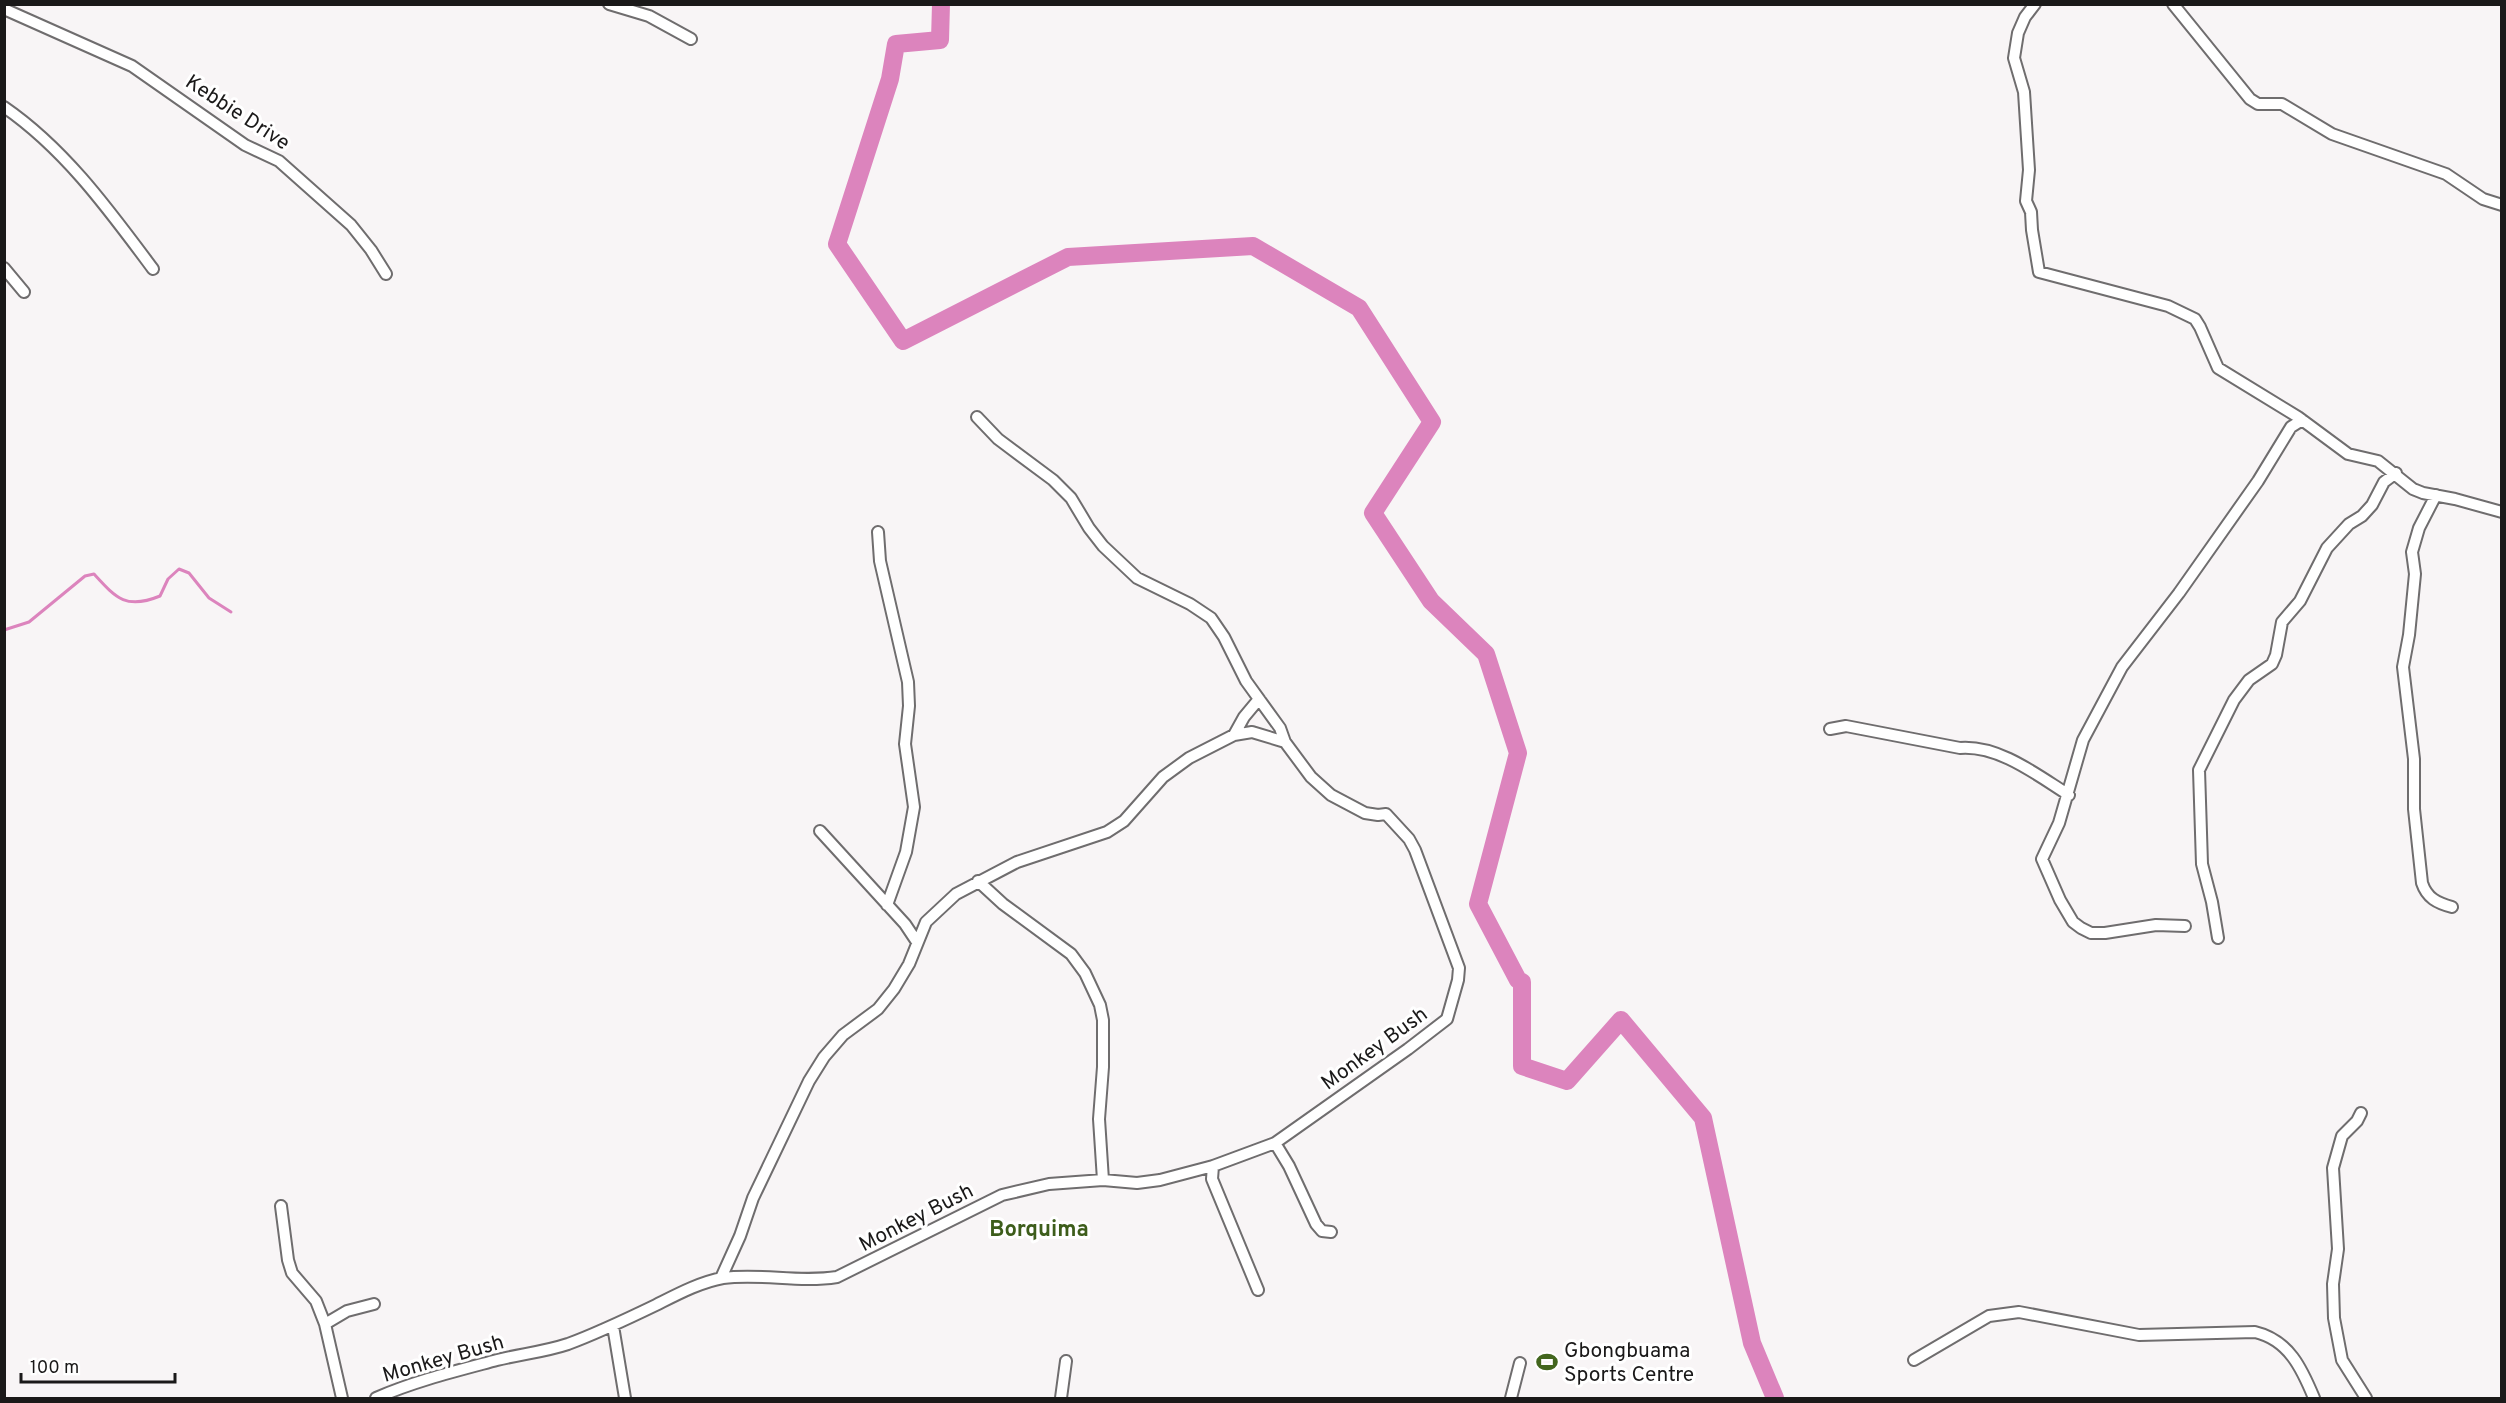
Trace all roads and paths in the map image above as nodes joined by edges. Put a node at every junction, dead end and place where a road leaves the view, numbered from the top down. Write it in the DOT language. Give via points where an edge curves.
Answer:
graph roads {
  1 [pos="609,4"];
  2 [pos="2035,4"];
  3 [pos="2173,4"];
  4 [pos="4,9"];
  5 [pos="691,39"];
  6 [pos="4,107"];
  7 [pos="2502,205"];
  8 [pos="4,268"];
  9 [pos="153,269"];
  10 [pos="386,274"];
  11 [pos="24,292"];
  12 [pos="977,417"];
  13 [pos="2302,420"];
  14 [pos="2397,473"];
  15 [pos="2436,495"];
  16 [pos="2502,512"];
  17 [pos="878,532"];
  18 [pos="1259,699"];
  19 [pos="1830,729"];
  20 [pos="1234,735"];
  21 [pos="1285,742"];
  22 [pos="2069,795"];
  23 [pos="820,831"];
  24 [pos="978,881"];
  25 [pos="887,905"];
  26 [pos="2452,907"];
  27 [pos="2185,926"];
  28 [pos="2218,938"];
  29 [pos="917,942"];
  30 [pos="2361,1113"];
  31 [pos="1275,1143"];
  32 [pos="1213,1166"];
  33 [pos="1103,1180"];
  34 [pos="281,1206"];
  35 [pos="1331,1232"];
  36 [pos="721,1278"];
  37 [pos="1258,1290"];
  38 [pos="374,1304"];
  39 [pos="325,1324"];
  40 [pos="613,1326"];
  41 [pos="1914,1360"];
  42 [pos="1066,1361"];
  43 [pos="1520,1363"];
  44 [pos="342,1398"];
  45 [pos="376,1398"];
  46 [pos="625,1398"];
  47 [pos="1061,1398"];
  48 [pos="1511,1398"];
  49 [pos="2314,1398"];
  50 [pos="2366,1398"];
  1 -- 5 [label="street" via="649,16"];
  2 -- 13 [label="street" via="2018,33 2014,58 2024,92 2029,170 2025,192 2039,272 2168,306 2195,319 2218,368"];
  3 -- 7 [label="street" via="2258,104 2282,104 2332,134 2446,174 2483,199"];
  4 -- 10 [label="street, Kebbie Drive" via="132,66 245,145 279,160 351,225"];
  6 -- 9 [label="street" via="59,152"];
  8 -- 11 [label="street"];
  12 -- 18 [label="street" via="1071,498 1103,546 1137,578 1210,618"];
  13 -- 14 [label="street" via="2348,454 2378,461"];
  13 -- 22 [label="street" via="2292,427 2179,593 2122,667 2083,740"];
  14 -- 15 [label="street" via="2414,489"];
  14 -- 28 [label="street" via="2384,482 2362,516 2327,548 2300,601 2282,622 2272,664 2249,680 2234,700 2199,770 2202,864"];
  15 -- 16 [label="street"];
  15 -- 26 [label="street" via="2412,552 2415,574 2403,667 2422,883 2437,903"];
  17 -- 25 [label="street" via="884,578 908,682 905,744 914,807 906,852"];
  18 -- 20 [label="street"];
  18 -- 21 [label="street"];
  19 -- 22 [label="street" via="1846,726 1960,748 1974,747 2001,755"];
  20 -- 21 [label="street" via="1258,732"];
  20 -- 24 [label="street" via="1189,758 1163,777 1124,821 1107,832 1017,862"];
  21 -- 31 [label="street, Monkey Bush" via="1320,788 1365,813 1386,814 1409,839 1436,903 1458,968 1458,980 1447,1018"];
  22 -- 27 [label="street" via="2042,859 2073,922 2098,933 2147,926"];
  23 -- 25 [label="street"];
  24 -- 29 [label="street" via="926,922"];
  24 -- 33 [label="street" via="1071,954 1100,1005"];
  25 -- 29 [label="street"];
  29 -- 36 [label="street" via="894,989 878,1009 843,1035 809,1081 753,1198"];
  30 -- 50 [label="street" via="2342,1136 2332,1168 2338,1249 2333,1284 2334,1318 2342,1360"];
  31 -- 32 [label="street, Monkey Bush"];
  31 -- 35 [label="street" via="1316,1224 1322,1231"];
  32 -- 33 [label="street, Monkey Bush" via="1137,1183"];
  32 -- 37 [label="street" via="1212,1179"];
  33 -- 36 [label="street, Monkey Bush" via="1049,1184 1002,1195 837,1277"];
  34 -- 39 [label="street" via="292,1273 316,1301"];
  36 -- 40 [label="street, Monkey Bush"];
  38 -- 39 [label="street" via="347,1311"];
  39 -- 44 [label="street"];
  40 -- 45 [label="street, Monkey Bush" via="537,1354 440,1375"];
  40 -- 46 [label="street"];
  41 -- 49 [label="street" via="1989,1316 2019,1312 2139,1335 2255,1332 2272,1336 2288,1351"];
  42 -- 47 [label="street"];
  43 -- 48 [label="street"];
}
